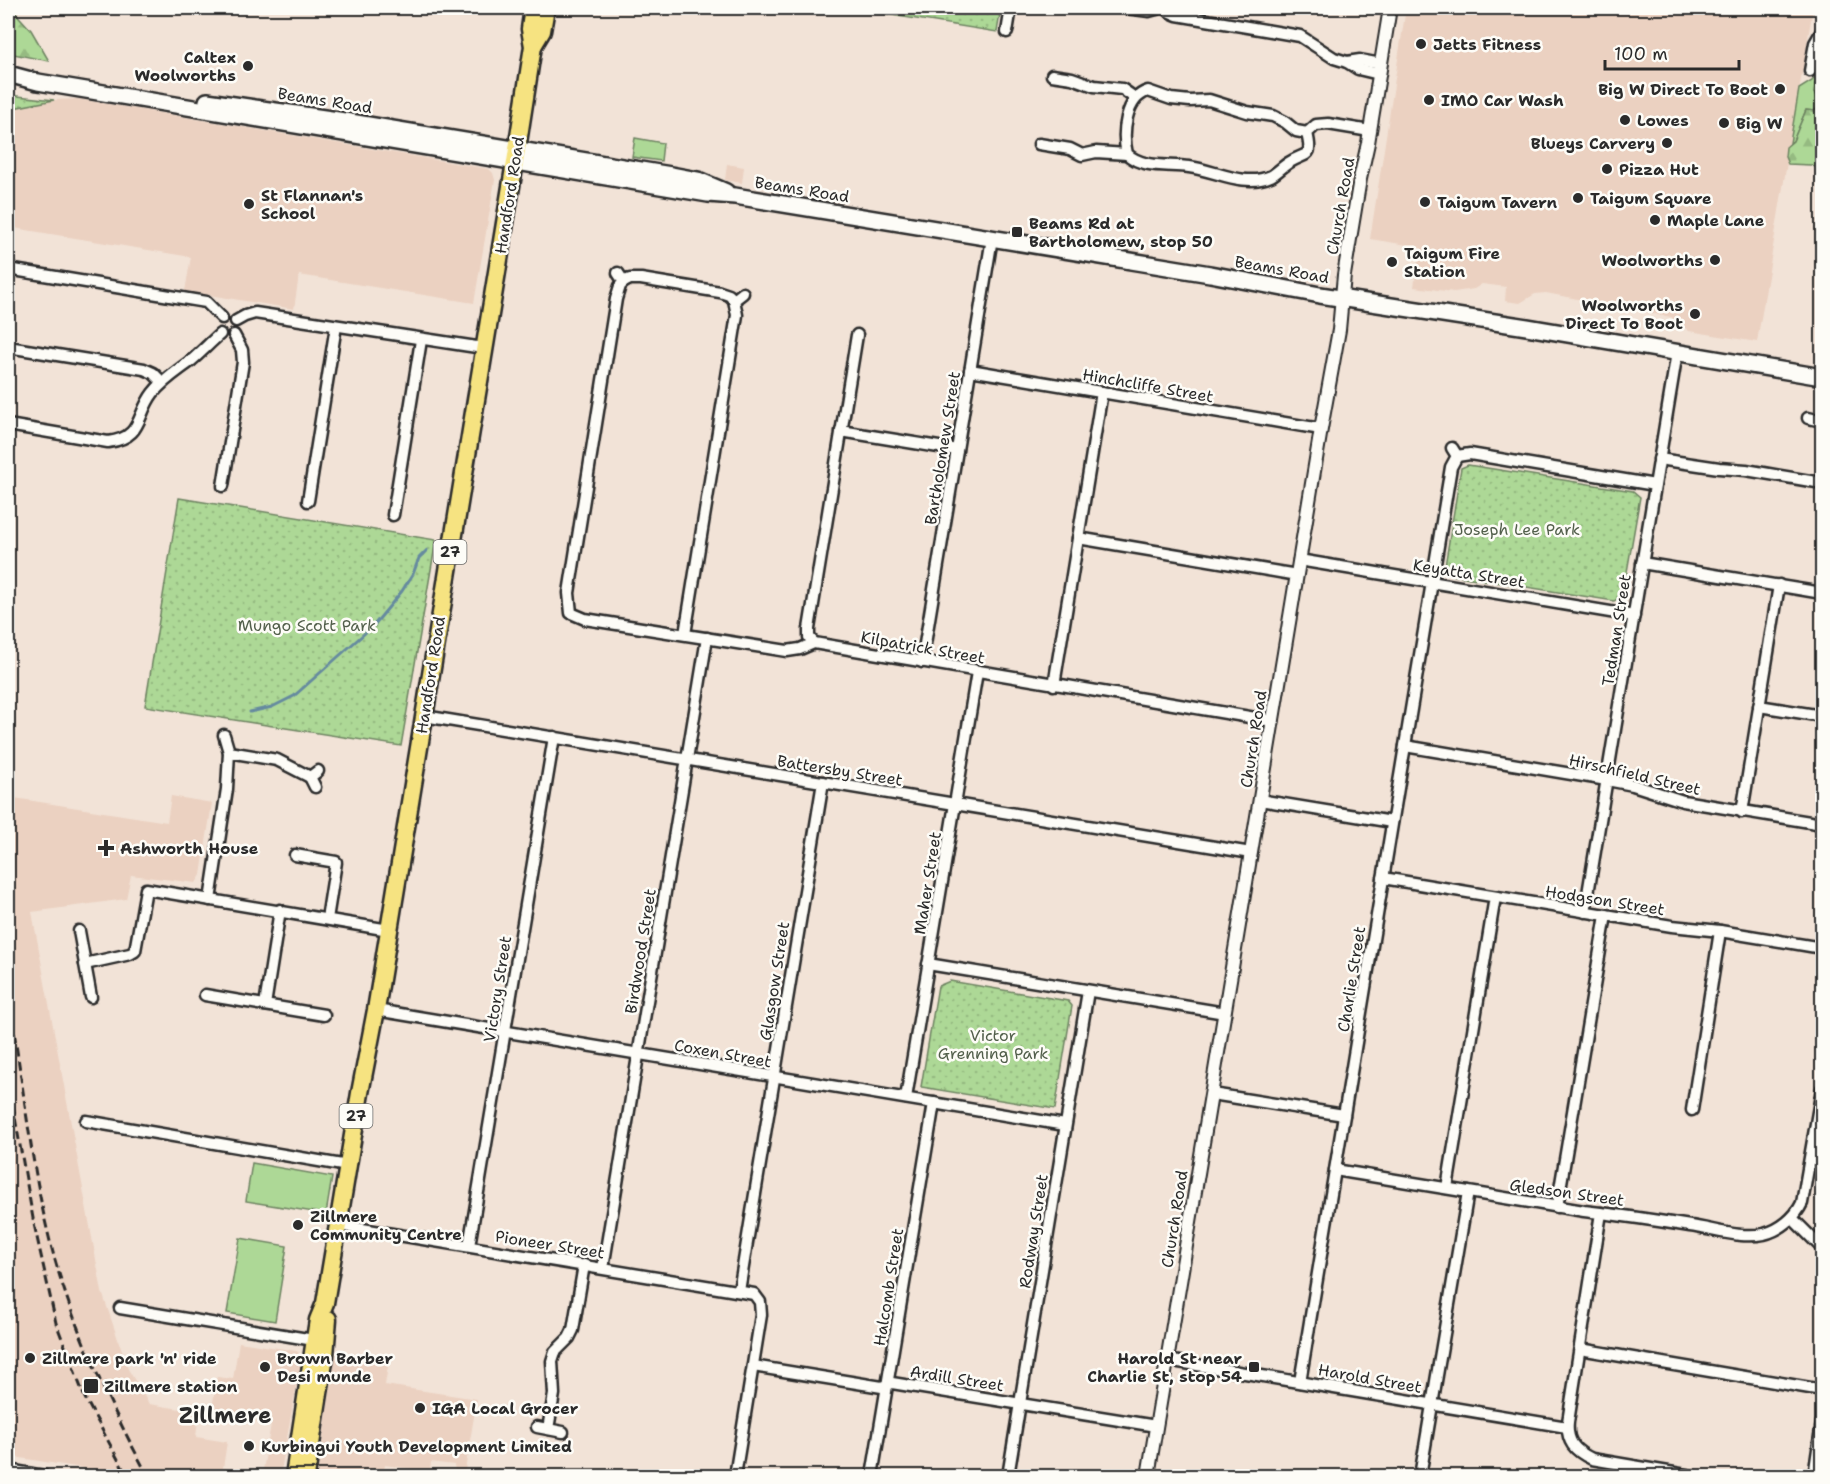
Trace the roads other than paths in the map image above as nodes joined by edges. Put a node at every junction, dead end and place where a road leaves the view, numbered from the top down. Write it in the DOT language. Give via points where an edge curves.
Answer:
graph roads {
  1 [pos="533,8"];
  2 [pos="546,8"];
  3 [pos="1011,8"];
  4 [pos="1125,8"];
  5 [pos="1160,8"];
  6 [pos="1166,8"];
  7 [pos="1390,8"];
  8 [pos="1822,31"];
  9 [pos="1007,32"];
  10 [pos="533,46"];
  11 [pos="1380,69"];
  12 [pos="1810,71"];
  13 [pos="10,75"];
  14 [pos="1052,75"];
  15 [pos="1135,98"];
  16 [pos="1370,131"];
  17 [pos="1307,133"];
  18 [pos="1039,144"];
  19 [pos="1127,154"];
  20 [pos="516,155"];
  21 [pos="992,238"];
  22 [pos="8,269"];
  23 [pos="743,293"];
  24 [pos="1342,299"];
  25 [pos="734,300"];
  26 [pos="222,318"];
  27 [pos="236,321"];
  28 [pos="336,326"];
  29 [pos="220,334"];
  30 [pos="234,335"];
  31 [pos="857,335"];
  32 [pos="422,340"];
  33 [pos="8,347"];
  34 [pos="483,348"];
  35 [pos="1677,352"];
  36 [pos="970,370"];
  37 [pos="1822,377"];
  38 [pos="162,382"];
  39 [pos="1102,392"];
  40 [pos="1808,418"];
  41 [pos="1822,421"];
  42 [pos="8,425"];
  43 [pos="1321,429"];
  44 [pos="841,431"];
  45 [pos="957,450"];
  46 [pos="1659,459"];
  47 [pos="1822,483"];
  48 [pos="1655,484"];
  49 [pos="223,486"];
  50 [pos="308,501"];
  51 [pos="393,515"];
  52 [pos="1078,538"];
  53 [pos="1299,560"];
  54 [pos="1642,563"];
  55 [pos="1297,575"];
  56 [pos="1432,582"];
  57 [pos="1779,585"];
  58 [pos="1822,593"];
  59 [pos="1634,616"];
  60 [pos="685,634"];
  61 [pos="707,638"];
  62 [pos="814,643"];
  63 [pos="921,662"];
  64 [pos="977,672"];
  65 [pos="1054,685"];
  66 [pos="1759,706"];
  67 [pos="424,716"];
  68 [pos="1822,716"];
  69 [pos="1273,721"];
  70 [pos="224,735"];
  71 [pos="554,737"];
  72 [pos="1405,746"];
  73 [pos="229,752"];
  74 [pos="687,760"];
  75 [pos="314,778"];
  76 [pos="1607,780"];
  77 [pos="823,782"];
  78 [pos="1260,800"];
  79 [pos="955,804"];
  80 [pos="1742,812"];
  81 [pos="1392,822"];
  82 [pos="1822,825"];
  83 [pos="1251,853"];
  84 [pos="295,855"];
  85 [pos="1383,878"];
  86 [pos="1495,897"];
  87 [pos="210,900"];
  88 [pos="280,910"];
  89 [pos="1585,912"];
  90 [pos="1606,915"];
  91 [pos="327,919"];
  92 [pos="389,930"];
  93 [pos="79,931"];
  94 [pos="1720,931"];
  95 [pos="1822,948"];
  96 [pos="85,964"];
  97 [pos="928,964"];
  98 [pos="1088,991"];
  99 [pos="204,995"];
  100 [pos="91,997"];
  101 [pos="265,1005"];
  102 [pos="376,1010"];
  103 [pos="1225,1013"];
  104 [pos="324,1015"];
  105 [pos="506,1032"];
  106 [pos="638,1054"];
  107 [pos="774,1077"];
  108 [pos="1822,1089"];
  109 [pos="1212,1094"];
  110 [pos="906,1098"];
  111 [pos="934,1103"];
  112 [pos="1692,1110"];
  113 [pos="1344,1115"];
  114 [pos="86,1122"];
  115 [pos="1065,1125"];
  116 [pos="348,1166"];
  117 [pos="1335,1170"];
  118 [pos="1447,1188"];
  119 [pos="1468,1192"];
  120 [pos="1557,1207"];
  121 [pos="1601,1213"];
  122 [pos="1792,1218"];
  123 [pos="338,1225"];
  124 [pos="469,1246"];
  125 [pos="1822,1248"];
  126 [pos="584,1265"];
  127 [pos="603,1268"];
  128 [pos="739,1291"];
  129 [pos="120,1308"];
  130 [pos="321,1341"];
  131 [pos="1580,1349"];
  132 [pos="1167,1360"];
  133 [pos="753,1366"];
  134 [pos="1300,1382"];
  135 [pos="887,1385"];
  136 [pos="1822,1390"];
  137 [pos="1020,1404"];
  138 [pos="1432,1404"];
  139 [pos="1822,1422"];
  140 [pos="1156,1426"];
  141 [pos="1567,1427"];
  142 [pos="563,1432"];
  143 [pos="8,1470"];
  144 [pos="44,1476"];
  145 [pos="294,1476"];
  146 [pos="306,1476"];
  147 [pos="735,1476"];
  148 [pos="872,1476"];
  149 [pos="1008,1476"];
  150 [pos="1148,1476"];
  151 [pos="1420,1476"];
  152 [pos="1692,1476"];
  153 [pos="1814,1476"];
  1 -- 10 [label="main road, Handford Road / 27"];
  2 -- 10 [label="main road, Handford Road / 27" via="542,31"];
  3 -- 9 [label="street"];
  4 -- 5 [label="street"];
  6 -- 11 [label="street" via="1177,15 1300,36 1334,58 1360,60"];
  7 -- 11 [label="street, Church Road"];
  8 -- 12 [label="street" via="1815,42"];
  10 -- 20 [label="main road, Handford Road / 27"];
  11 -- 16 [label="street, Church Road"];
  13 -- 20 [label="main road, Beams Road" via="240,105"];
  14 -- 15 [label="street" via="1122,89"];
  15 -- 17 [label="street" via="1148,92 1171,99 1209,100 1273,116 1296,131"];
  15 -- 19 [label="street" via="1124,143"];
  16 -- 17 [label="street" via="1328,124 1316,125"];
  16 -- 24 [label="street, Church Road"];
  17 -- 19 [label="street" via="1308,153 1260,179 1157,165"];
  18 -- 19 [label="street" via="1083,155"];
  20 -- 21 [label="main road, Beams Road" via="686,178 735,196"];
  20 -- 34 [label="main road, Handford Road / 27"];
  21 -- 24 [label="main road, Beams Road"];
  21 -- 36 [label="street, Bartholomew Street"];
  22 -- 26 [label="street" via="206,302"];
  23 -- 25 [label="street"];
  24 -- 35 [label="main road, Beams Road"];
  24 -- 43 [label="street, Church Road"];
  25 -- 60 [label="street" via="737,315"];
  25 -- 60 [label="street, Kilpatrick Street" via="720,292 621,278 569,593 571,613 585,619"];
  26 -- 27 [label="street" via="228,316"];
  26 -- 29 [label="street" via="216,326"];
  27 -- 28 [label="street" via="255,313"];
  27 -- 30 [label="street"];
  28 -- 32 [label="street"];
  28 -- 50 [label="street"];
  29 -- 30 [label="street"];
  29 -- 38 [label="street"];
  30 -- 49 [label="street" via="243,362"];
  31 -- 44 [label="street"];
  32 -- 34 [label="street"];
  32 -- 51 [label="street"];
  33 -- 38 [label="street" via="144,369"];
  34 -- 67 [label="main road, Handford Road / 27"];
  35 -- 37 [label="main road, Beams Road"];
  35 -- 46 [label="street, Tedman Street"];
  36 -- 39 [label="street, Hinchcliffe Street"];
  36 -- 45 [label="street, Bartholomew Street"];
  38 -- 42 [label="street" via="150,396 135,430 118,440"];
  39 -- 43 [label="street, Hinchcliffe Street"];
  39 -- 52 [label="street"];
  40 -- 41 [label="street"];
  43 -- 53 [label="street, Church Road"];
  44 -- 45 [label="street"];
  44 -- 62 [label="street" via="809,629"];
  45 -- 63 [label="street, Bartholomew Street"];
  46 -- 47 [label="street"];
  46 -- 48 [label="street, Tedman Street"];
  48 -- 54 [label="street, Tedman Street"];
  48 -- 56 [label="street, Charlie Street" via="1454,452"];
  52 -- 55 [label="street"];
  52 -- 65 [label="street"];
  53 -- 55 [label="street, Church Road"];
  53 -- 56 [label="street, Keyatta Street"];
  54 -- 57 [label="street"];
  54 -- 59 [label="street, Tedman Street"];
  55 -- 69 [label="street, Church Road"];
  56 -- 59 [label="street, Keyatta Street"];
  56 -- 72 [label="street, Charlie Street"];
  57 -- 58 [label="street"];
  57 -- 66 [label="street"];
  59 -- 76 [label="street, Tedman Street"];
  60 -- 61 [label="street, Kilpatrick Street"];
  61 -- 62 [label="street, Kilpatrick Street" via="787,651"];
  61 -- 74 [label="street, Birdwood Street"];
  62 -- 63 [label="street, Kilpatrick Street"];
  63 -- 64 [label="street, Kilpatrick Street"];
  64 -- 65 [label="street, Kilpatrick Street"];
  64 -- 79 [label="street, Maher Street"];
  65 -- 69 [label="street, Kilpatrick Street"];
  66 -- 68 [label="street"];
  66 -- 80 [label="street"];
  67 -- 71 [label="street, Battersby Street"];
  67 -- 92 [label="main road, Handford Road / 27"];
  69 -- 78 [label="street, Church Road"];
  70 -- 73 [label="street"];
  71 -- 74 [label="street, Battersby Street"];
  71 -- 105 [label="street, Victory Street"];
  72 -- 76 [label="street, Hirschfield Street"];
  72 -- 81 [label="street, Charlie Street"];
  73 -- 75 [label="street" via="277,760"];
  73 -- 87 [label="street"];
  74 -- 77 [label="street, Battersby Street"];
  74 -- 106 [label="street, Birdwood Street"];
  76 -- 80 [label="street, Hirschfield Street"];
  76 -- 89 [label="street, Tedman Street"];
  77 -- 79 [label="street, Battersby Street"];
  77 -- 107 [label="street, Glasgow Street"];
  78 -- 81 [label="street"];
  78 -- 83 [label="street, Church Road"];
  79 -- 83 [label="street, Battersby Street"];
  79 -- 97 [label="street, Maher Street"];
  80 -- 82 [label="street, Hirschfield Street"];
  81 -- 85 [label="street, Charlie Street"];
  83 -- 103 [label="street, Church Road"];
  84 -- 91 [label="street" via="336,862"];
  85 -- 86 [label="street, Hodgson Street"];
  85 -- 113 [label="street, Charlie Street"];
  86 -- 89 [label="street, Hodgson Street"];
  86 -- 118 [label="street"];
  87 -- 88 [label="street"];
  87 -- 96 [label="street" via="146,889 135,951"];
  88 -- 91 [label="street"];
  88 -- 101 [label="street"];
  89 -- 90 [label="street, Hodgson Street"];
  90 -- 94 [label="street, Hodgson Street"];
  90 -- 120 [label="street"];
  91 -- 92 [label="street"];
  92 -- 102 [label="main road, Handford Road / 27"];
  93 -- 96 [label="street"];
  94 -- 95 [label="street, Hodgson Street"];
  94 -- 112 [label="street"];
  96 -- 100 [label="street"];
  97 -- 98 [label="street"];
  97 -- 110 [label="street, Maher Street"];
  98 -- 103 [label="street"];
  98 -- 115 [label="street, Rodway Street"];
  99 -- 101 [label="street"];
  101 -- 104 [label="street"];
  102 -- 105 [label="street, Coxen Street"];
  102 -- 116 [label="main road, Handford Road / 27"];
  103 -- 109 [label="street, Church Road"];
  105 -- 106 [label="street, Coxen Street"];
  105 -- 124 [label="street, Victory Street"];
  106 -- 107 [label="street, Coxen Street"];
  106 -- 127 [label="street, Birdwood Street"];
  107 -- 110 [label="street, Coxen Street"];
  107 -- 128 [label="street, Glasgow Street"];
  108 -- 122 [label="street" via="1804,1195"];
  109 -- 113 [label="street"];
  109 -- 132 [label="street, Church Road"];
  110 -- 111 [label="street, Coxen Street"];
  111 -- 115 [label="street, Coxen Street"];
  111 -- 135 [label="street, Halcomb Street"];
  113 -- 117 [label="street, Charlie Street"];
  114 -- 116 [label="street"];
  115 -- 137 [label="street, Rodway Street"];
  116 -- 123 [label="main road, Handford Road / 27"];
  117 -- 118 [label="street, Gledson Street"];
  117 -- 134 [label="street, Charlie Street"];
  118 -- 119 [label="street, Gledson Street"];
  119 -- 120 [label="street, Gledson Street"];
  119 -- 138 [label="street"];
  120 -- 121 [label="street, Gledson Street"];
  121 -- 122 [label="street, Gledson Street" via="1750,1235 1773,1231"];
  121 -- 131 [label="street"];
  122 -- 125 [label="street"];
  123 -- 124 [label="street, Pioneer Street"];
  123 -- 130 [label="main road, Handford Road / 27" via="326,1303 318,1320"];
  124 -- 126 [label="street, Pioneer Street"];
  126 -- 127 [label="street, Pioneer Street"];
  126 -- 142 [label="street" via="573,1330 552,1361 554,1394 542,1428"];
  127 -- 128 [label="street, Pioneer Street"];
  128 -- 133 [label="street, Pioneer Street" via="756,1296 760,1302"];
  129 -- 130 [label="street"];
  130 -- 145 [label="main road, Handford Road / 27"];
  130 -- 146 [label="main road, Handford Road / 27"];
  131 -- 136 [label="street"];
  131 -- 141 [label="street"];
  132 -- 134 [label="street, Harold Street"];
  132 -- 140 [label="street, Church Road"];
  133 -- 135 [label="street, Ardill Street"];
  133 -- 147 [label="street"];
  134 -- 138 [label="street, Harold Street"];
  135 -- 137 [label="street, Ardill Street"];
  135 -- 148 [label="street, Halcomb Street"];
  137 -- 140 [label="street, Ardill Street"];
  137 -- 149 [label="street, Rodway Street"];
  138 -- 141 [label="street, Harold Street"];
  138 -- 151 [label="street"];
  139 -- 153 [label="street"];
  140 -- 150 [label="street, Church Road"];
  141 -- 152 [label="street" via="1572,1445 1592,1459"];
  143 -- 144 [label="street"];
}
